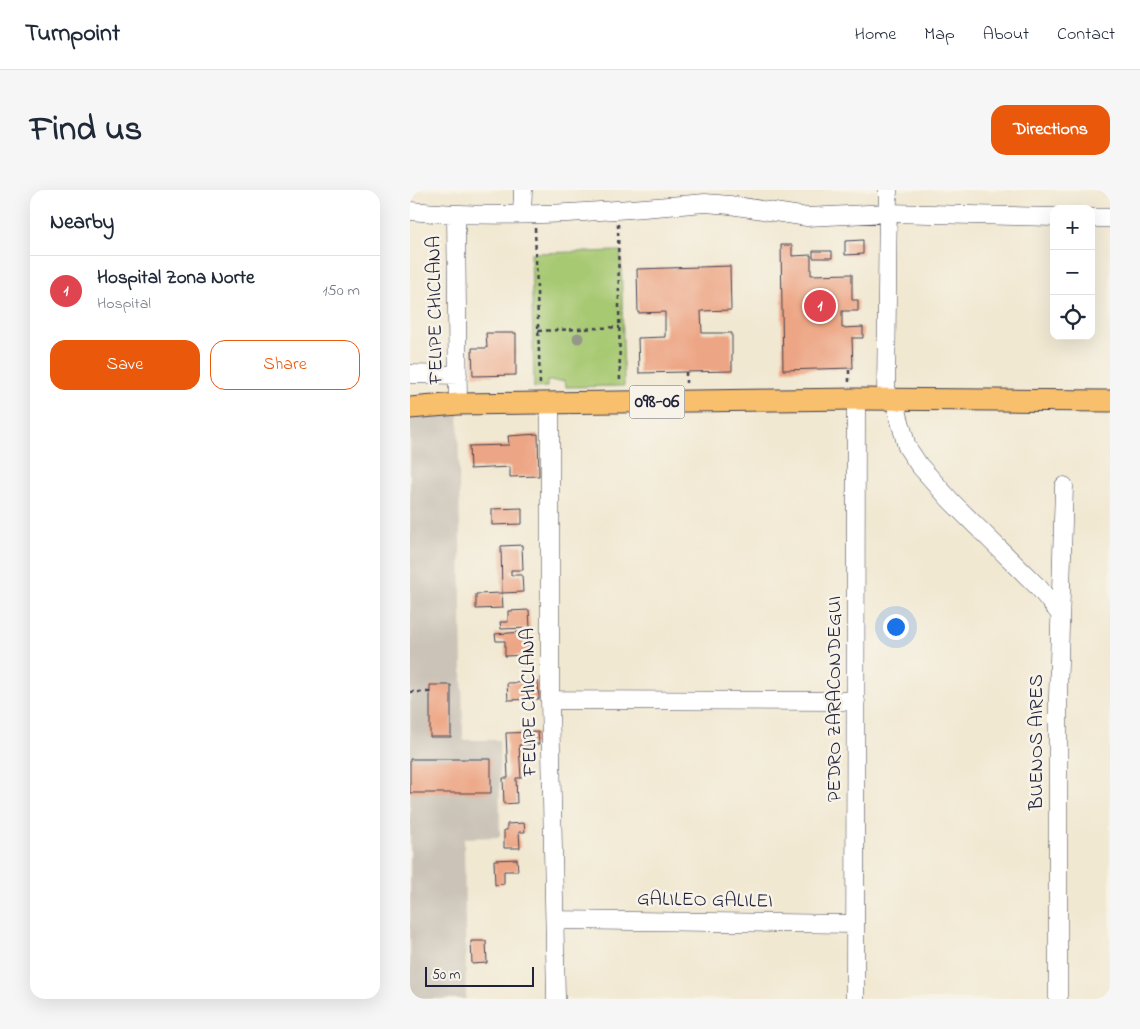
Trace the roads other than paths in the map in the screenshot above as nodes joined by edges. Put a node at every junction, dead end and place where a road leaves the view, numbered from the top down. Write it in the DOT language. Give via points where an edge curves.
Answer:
graph roads {
  1 [pos="523,190"];
  2 [pos="888,190"];
  3 [pos="410,212"];
  4 [pos="888,213"];
  5 [pos="528,214"];
  6 [pos="456,215"];
  7 [pos="1050,217"];
  8 [pos="1095,218"];
  9 [pos="1110,218"];
  10 [pos="410,374"];
  11 [pos="458,376"];
  12 [pos="856,399"];
  13 [pos="890,400"];
  14 [pos="1110,401"];
  15 [pos="458,404"];
  16 [pos="545,404"];
  17 [pos="410,408"];
  18 [pos="1064,486"];
  19 [pos="1060,614"];
  20 [pos="550,700"];
  21 [pos="856,701"];
  22 [pos="555,920"];
  23 [pos="856,924"];
  24 [pos="556,999"];
  25 [pos="855,999"];
  26 [pos="1058,999"];
  1 -- 5 [label="street"];
  2 -- 4 [label="street"];
  3 -- 6 [label="street"];
  4 -- 5 [label="street" via="807,217 705,203"];
  4 -- 7 [label="street"];
  4 -- 13 [label="street"];
  5 -- 6 [label="street"];
  6 -- 11 [label="street, FELIPE CHICLANA"];
  8 -- 9 [label="street"];
  10 -- 11 [label="street"];
  11 -- 15 [label="street, FELIPE CHICLANA"];
  12 -- 13 [label="main road, 098-06"];
  12 -- 16 [label="main road, 098-06"];
  12 -- 21 [label="street, PEDRO ZARACONDEGUI"];
  13 -- 14 [label="main road, 098-06"];
  13 -- 19 [label="street" via="907,447 919,465 1039,588"];
  15 -- 16 [label="main road, 098-06"];
  15 -- 17 [label="main road, 098-06"];
  16 -- 20 [label="street, FELIPE CHICLANA"];
  18 -- 19 [label="street, BUENOS AIRES"];
  19 -- 26 [label="street, BUENOS AIRES"];
  20 -- 21 [label="street"];
  20 -- 22 [label="street, FELIPE CHICLANA"];
  21 -- 23 [label="street, PEDRO ZARACONDEGUI"];
  22 -- 23 [label="street, GALILEO GALILEI"];
  22 -- 24 [label="street, FELIPE CHICLANA"];
  23 -- 25 [label="street, PEDRO ZARACONDEGUI"];
}
